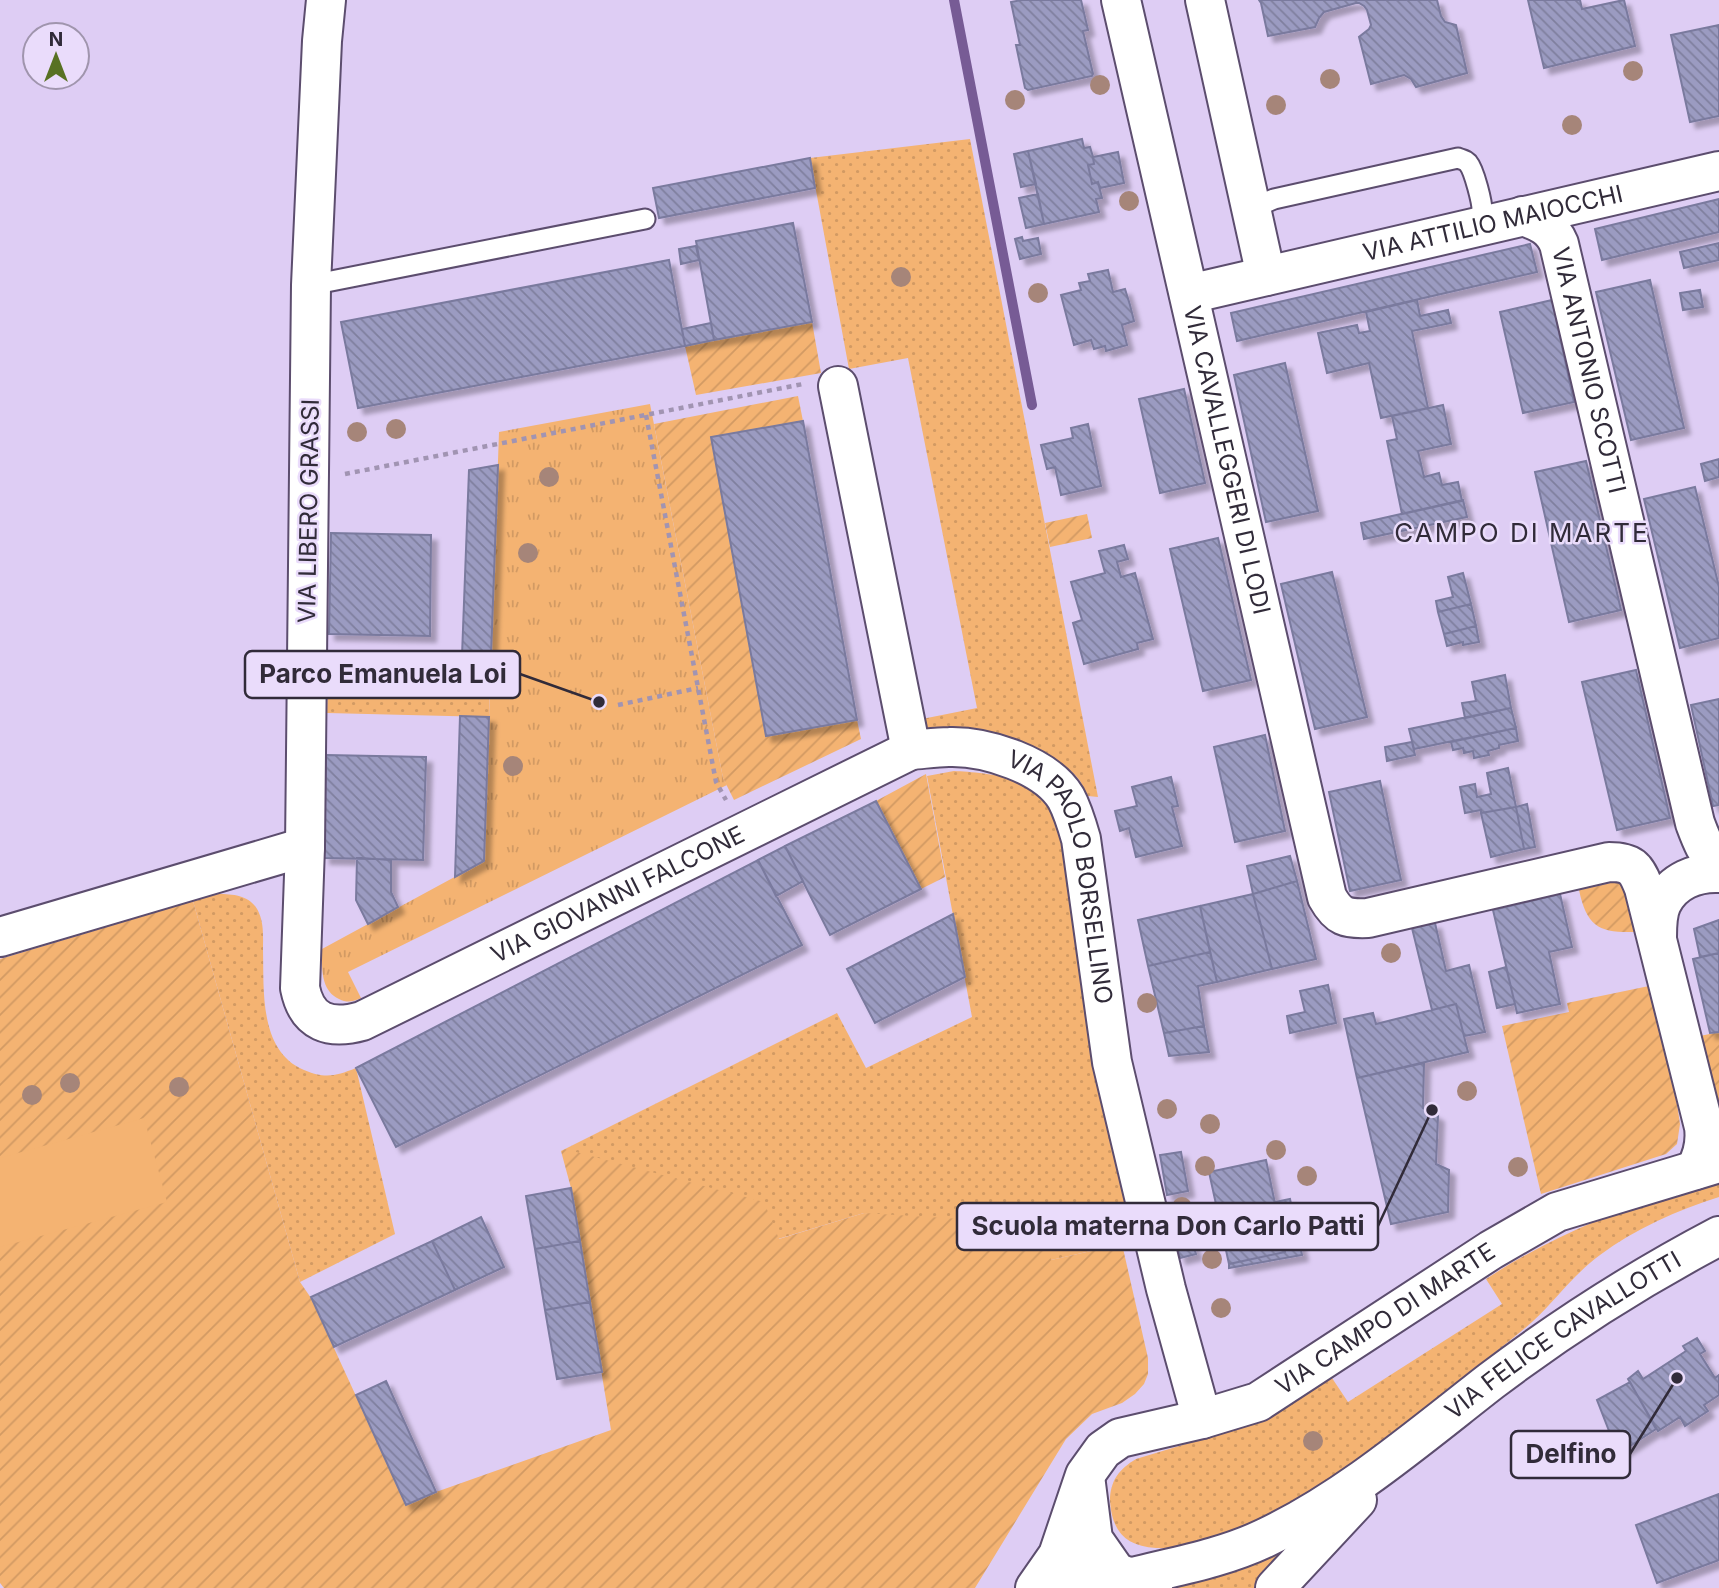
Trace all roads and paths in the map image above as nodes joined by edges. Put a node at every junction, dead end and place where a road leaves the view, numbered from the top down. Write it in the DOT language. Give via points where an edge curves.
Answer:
graph roads {
  1 [pos="326,0"];
  2 [pos="1121,0"];
  3 [pos="1205,0"];
  4 [pos="1719,171"];
  5 [pos="1523,216"];
  6 [pos="645,219"];
  7 [pos="1255,224"];
  8 [pos="1468,229"];
  9 [pos="1266,276"];
  10 [pos="311,285"];
  11 [pos="1189,294"];
  12 [pos="838,386"];
  13 [pos="646,415"];
  14 [pos="309,481"];
  15 [pos="698,688"];
  16 [pos="618,705"];
  17 [pos="911,750"];
  18 [pos="744,832"];
  19 [pos="305,847"];
  20 [pos="1719,865"];
  21 [pos="1719,873"];
  22 [pos="1342,916"];
  23 [pos="0,937"];
  24 [pos="1657,939"];
  25 [pos="324,1022"];
  26 [pos="1707,1167"];
  27 [pos="1719,1236"];
  28 [pos="1202,1419"];
  29 [pos="1412,1444"];
  30 [pos="1085,1475"];
  31 [pos="1134,1579"];
  32 [pos="1037,1588"];
  33 [pos="1275,1588"];
  1 -- 10 [label="street, VIA LIBERO GRASSI"];
  2 -- 11 [label="street, VIA CAVALLEGGERI DI LODI"];
  3 -- 7 [label="street"];
  4 -- 5 [label="street, VIA ATTILIO MAIOCCHI"];
  5 -- 8 [label="street, VIA ATTILIO MAIOCCHI"];
  5 -- 20 [label="street, VIA ANTONIO SCOTTI" via="1546,226 1559,244 1695,822 1703,844"];
  6 -- 10 [label="lane"];
  7 -- 8 [label="lane" via="1256,214 1266,202 1458,158 1472,171 1482,213"];
  7 -- 9 [label="street"];
  8 -- 9 [label="street, VIA ATTILIO MAIOCCHI"];
  9 -- 11 [label="street, VIA ATTILIO MAIOCCHI"];
  10 -- 14 [label="street, VIA LIBERO GRASSI"];
  11 -- 22 [label="street, VIA CAVALLEGGERI DI LODI" via="1327,897"];
  12 -- 13 [label="path" via="820,381"];
  12 -- 17 [label="street"];
  13 -- 14 [label="path"];
  13 -- 15 [label="path"];
  14 -- 19 [label="street, VIA LIBERO GRASSI"];
  15 -- 16 [label="path"];
  15 -- 18 [label="path" via="716,782"];
  17 -- 18 [label="street, VIA GIOVANNI FALCONE"];
  17 -- 28 [label="street, VIA PAOLO BORSELLINO" via="951,747 992,752 1025,764 1049,778 1065,796 1075,818 1112,1062"];
  18 -- 25 [label="street, VIA GIOVANNI FALCONE" via="362,1021"];
  19 -- 23 [label="street"];
  19 -- 25 [label="street, VIA LIBERO GRASSI" via="300,988 310,1013"];
  21 -- 24 [label="street, VIA CAMPO DI MARTE" via="1693,876 1670,892 1662,904"];
  22 -- 24 [label="street, VIA CAMPO DI MARTE" via="1368,918 1625,862 1640,877"];
  24 -- 26 [label="street, VIA CAMPO DI MARTE" via="1704,1127"];
  26 -- 28 [label="street, VIA CAMPO DI MARTE" via="1556,1212 1258,1402"];
  27 -- 29 [label="street, VIA FELICE CAVALLOTTI" via="1541,1345"];
  28 -- 30 [label="street, VIA CAMPO DI MARTE" via="1120,1438 1103,1450"];
  29 -- 31 [label="street, VIA FELICE CAVALLOTTI" via="1266,1538"];
  29 -- 33 [label="street, VIA FELICE CAVALLOTTI"];
  30 -- 31 [label="street" via="1093,1539"];
  30 -- 32 [label="street, VIA CAMPO DI MARTE" via="1058,1555"];
  31 -- 32 [label="street, VIA FELICE CAVALLOTTI" via="1091,1570 1067,1574"];
}
